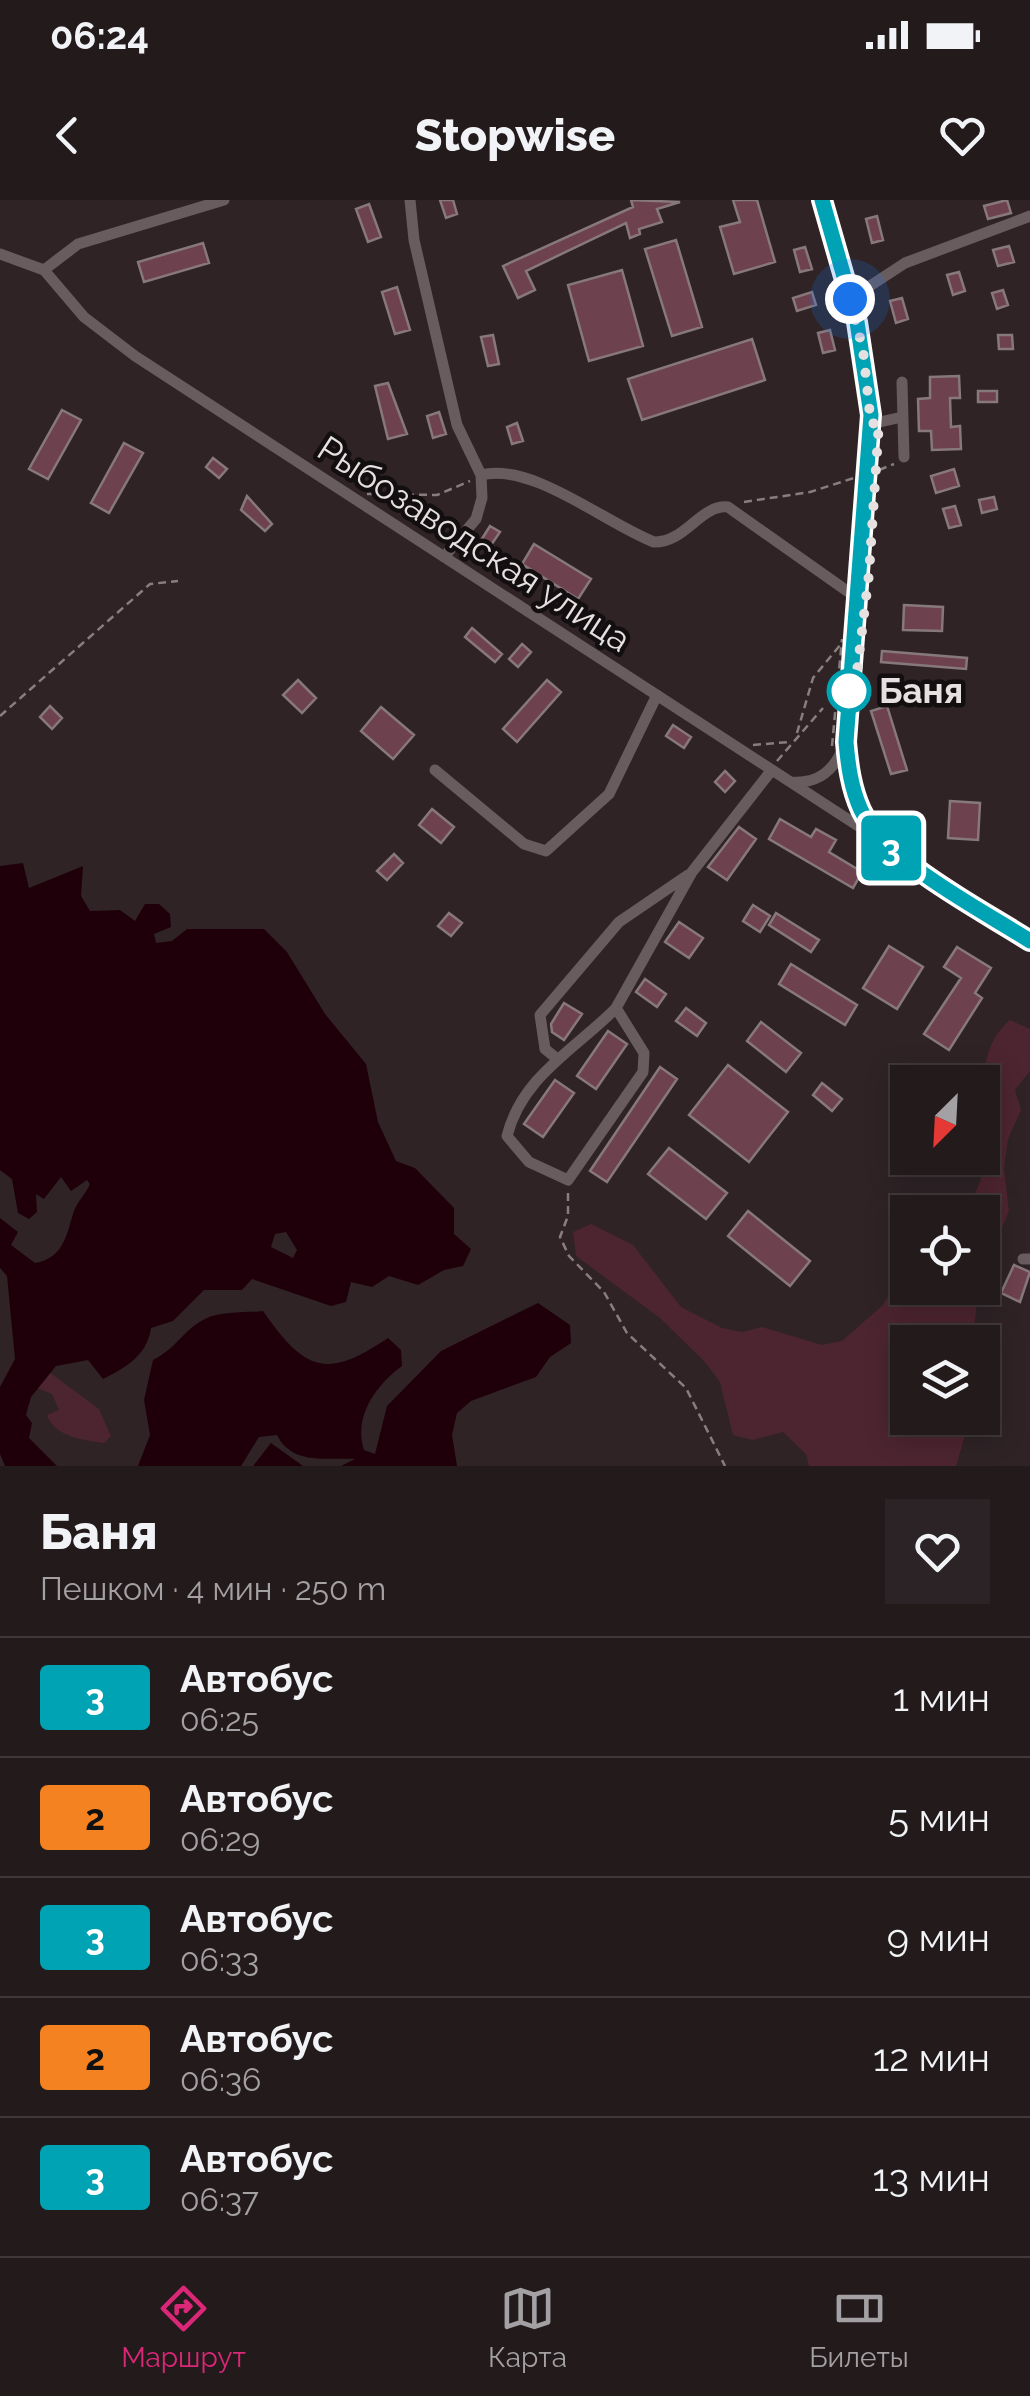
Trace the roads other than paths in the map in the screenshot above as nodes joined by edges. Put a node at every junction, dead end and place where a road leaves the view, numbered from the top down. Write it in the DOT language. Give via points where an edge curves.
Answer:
graph roads {
  1 [pos="224,200"];
  2 [pos="410,200"];
  3 [pos="822,200"];
  4 [pos="1030,216"];
  5 [pos="0,254"];
  6 [pos="44,270"];
  7 [pos="850,299"];
  8 [pos="902,382"];
  9 [pos="902,418"];
  10 [pos="871,424"];
  11 [pos="904,457"];
  12 [pos="480,475"];
  13 [pos="444,557"];
  14 [pos="857,598"];
  15 [pos="657,695"];
  16 [pos="846,742"];
  17 [pos="435,770"];
  18 [pos="771,771"];
  19 [pos="788,782"];
  20 [pos="889,846"];
  21 [pos="692,872"];
  22 [pos="1030,941"];
  23 [pos="616,1008"];
  24 [pos="555,1057"];
  1 -- 6 [label="street" via="78,244"];
  2 -- 12 [label="street" via="456,425"];
  3 -- 7 [label="street"];
  4 -- 7 [label="street" via="905,263"];
  5 -- 6 [label="street"];
  6 -- 13 [label="street, Рыбозаводская улица" via="84,317 135,356"];
  7 -- 10 [label="street"];
  8 -- 9 [label="street"];
  9 -- 10 [label="street"];
  9 -- 11 [label="street"];
  10 -- 14 [label="street" via="874,471"];
  12 -- 13 [label="street" via="476,519"];
  12 -- 14 [label="street" via="499,470 532,480 654,542 673,540 714,509 728,507"];
  13 -- 15 [label="street, Рыбозаводская улица"];
  14 -- 16 [label="street"];
  15 -- 17 [label="street" via="610,794 546,851 524,844"];
  15 -- 18 [label="street, Рыбозаводская улица"];
  16 -- 19 [label="street" via="816,781"];
  16 -- 20 [label="street" via="861,811"];
  18 -- 19 [label="street, Рыбозаводская улица"];
  18 -- 21 [label="street"];
  19 -- 20 [label="street, Рыбозаводская улица"];
  20 -- 22 [label="main road"];
  21 -- 23 [label="street"];
  21 -- 24 [label="street" via="620,922 540,1015 545,1049"];
  23 -- 24 [label="street" via="580,1045"];
  23 -- 24 [label="street" via="644,1053 643,1072 568,1180 529,1162 507,1136 512,1115"];
}
